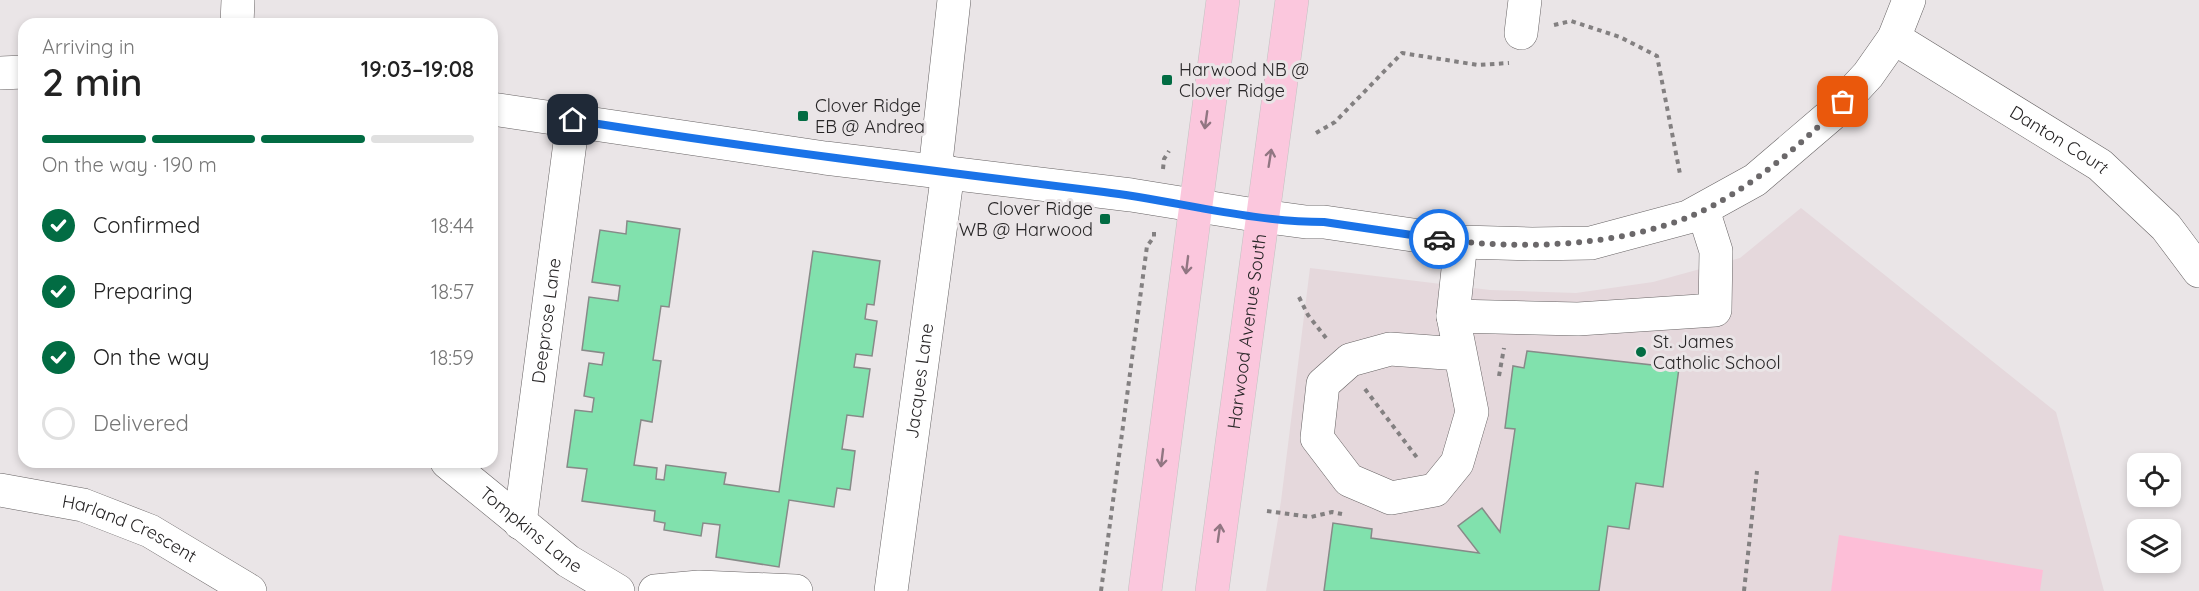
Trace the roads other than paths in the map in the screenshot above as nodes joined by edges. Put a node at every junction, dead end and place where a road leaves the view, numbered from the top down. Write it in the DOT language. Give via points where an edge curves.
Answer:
graph roads {
  1 [pos="238,0"];
  2 [pos="954,0"];
  3 [pos="1223,0"];
  4 [pos="1292,0"];
  5 [pos="1525,0"];
  6 [pos="1909,0"];
  7 [pos="237,18"];
  8 [pos="1521,33"];
  9 [pos="1894,38"];
  10 [pos="18,72"];
  11 [pos="0,73"];
  12 [pos="498,110"];
  13 [pos="573,120"];
  14 [pos="942,171"];
  15 [pos="1195,207"];
  16 [pos="1703,210"];
  17 [pos="1261,216"];
  18 [pos="1461,242"];
  19 [pos="2199,271"];
  20 [pos="1453,316"];
  21 [pos="1460,354"];
  22 [pos="454,468"];
  23 [pos="0,490"];
  24 [pos="520,522"];
  25 [pos="250,591"];
  26 [pos="618,591"];
  27 [pos="655,591"];
  28 [pos="796,591"];
  29 [pos="891,591"];
  30 [pos="1145,591"];
  31 [pos="1212,591"];
  1 -- 7 [label="street"];
  2 -- 14 [label="street, Jacques Lane"];
  3 -- 15 [label="main road, one-way"];
  17 -- 4 [label="main road, Harwood Avenue South, one-way"];
  5 -- 8 [label="street"];
  6 -- 9 [label="street"];
  9 -- 16 [label="street" via="1868,75 1831,115 1755,180"];
  9 -- 19 [label="street, Danton Court" via="2100,165 2166,227"];
  10 -- 11 [label="street"];
  12 -- 13 [label="street"];
  13 -- 14 [label="street" via="825,158"];
  13 -- 24 [label="street, Deeprose Lane"];
  14 -- 15 [label="street"];
  14 -- 29 [label="street, Jacques Lane"];
  15 -- 17 [label="street"];
  15 -- 30 [label="main road, one-way"];
  16 -- 18 [label="street" via="1592,243"];
  16 -- 20 [label="street" via="1716,251 1715,310 1578,319"];
  17 -- 18 [label="street"];
  31 -- 17 [label="main road, Harwood Avenue South, one-way"];
  18 -- 20 [label="street"];
  20 -- 21 [label="street"];
  21 -- 21 [label="street" via="1472,412 1456,463 1435,489 1391,498 1349,480 1317,438 1323,384 1350,360 1390,348"];
  22 -- 24 [label="street, Tompkins Lane"];
  23 -- 25 [label="street, Harland Crescent" via="83,505 150,531"];
  24 -- 26 [label="street, Tompkins Lane" via="568,561"];
  27 -- 28 [label="street" via="699,586"];
}
